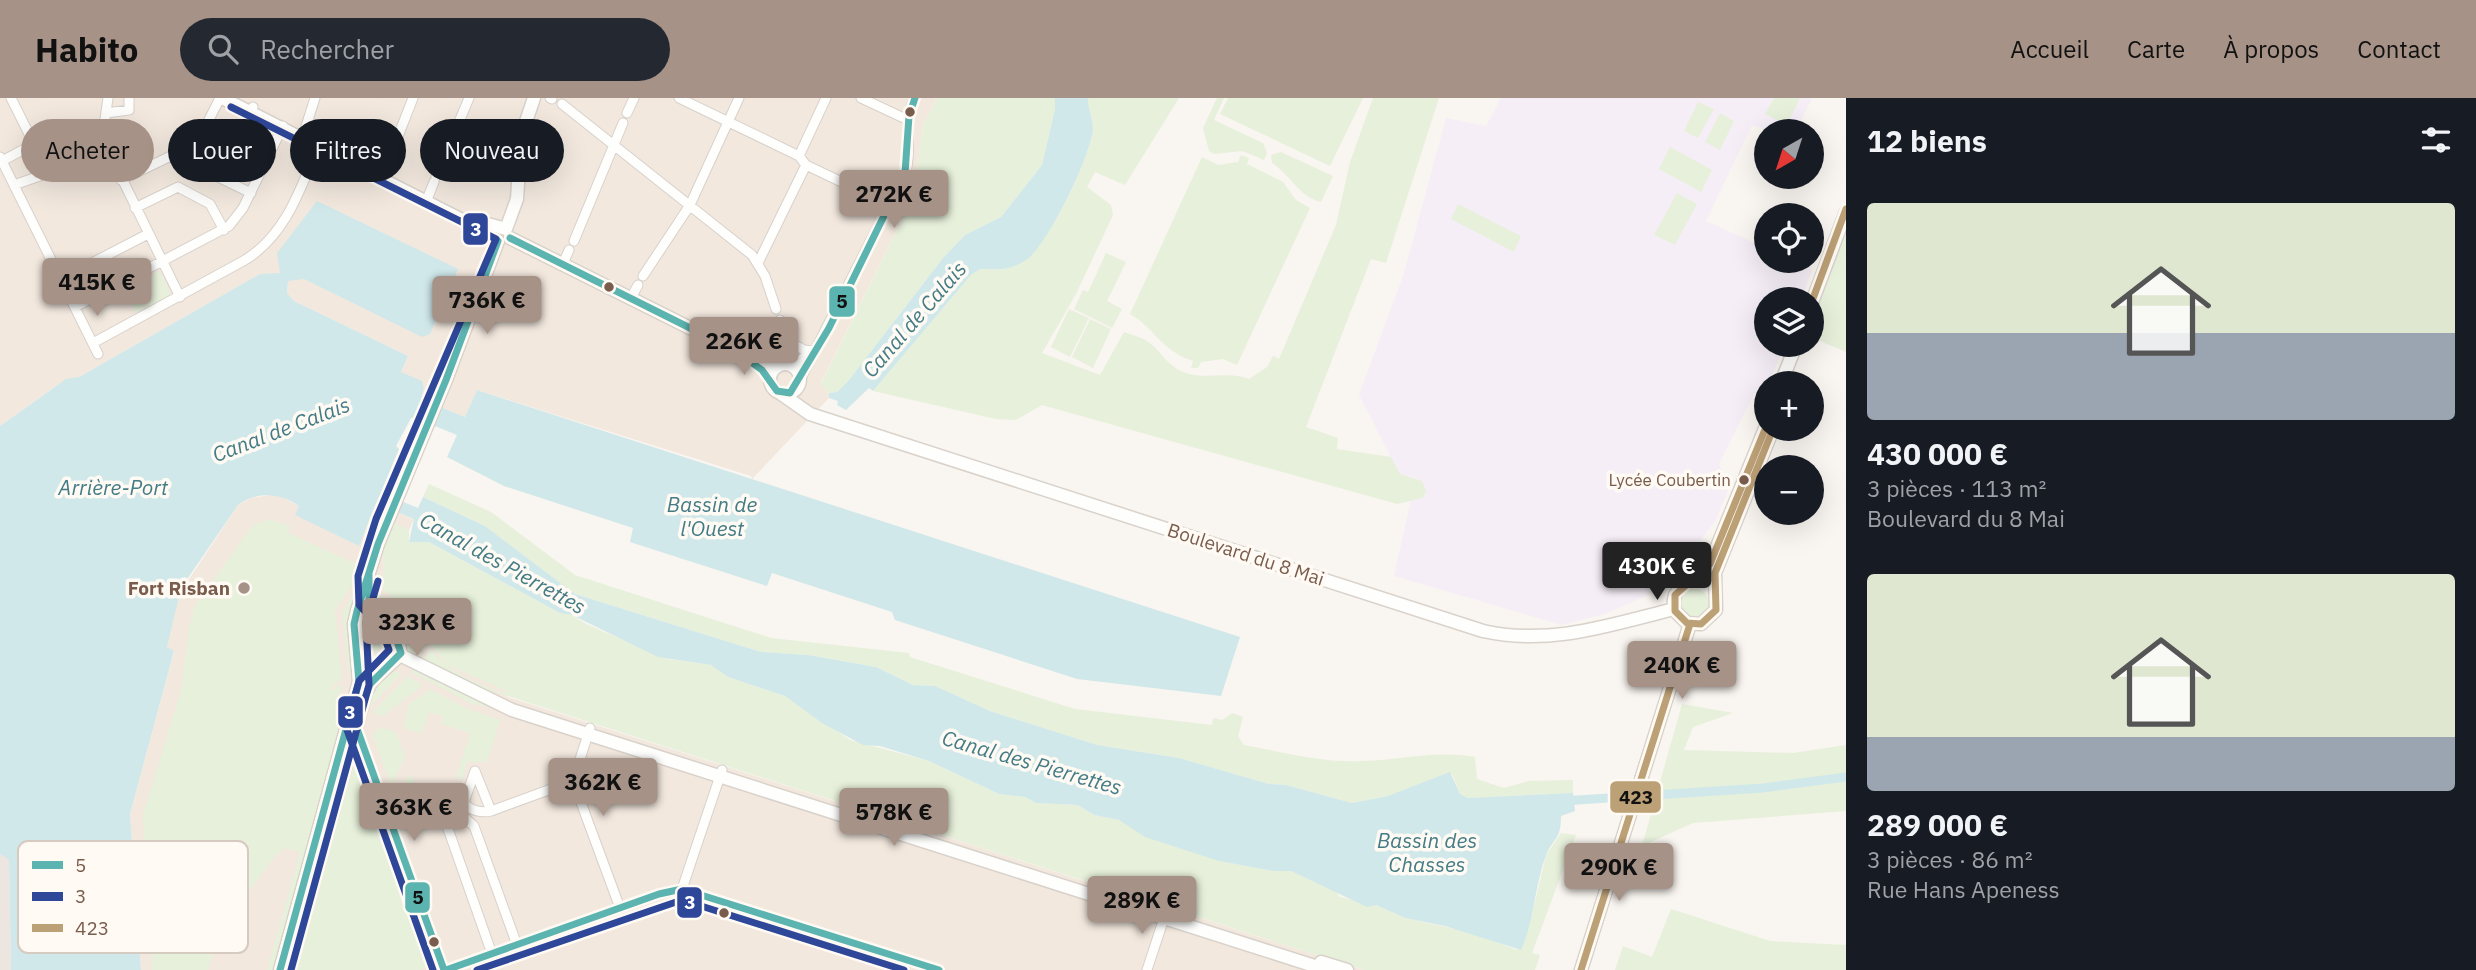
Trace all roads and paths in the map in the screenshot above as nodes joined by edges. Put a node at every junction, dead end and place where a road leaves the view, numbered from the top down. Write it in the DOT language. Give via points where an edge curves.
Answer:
graph roads {
  1 [pos="11,98"];
  2 [pos="108,98"];
  3 [pos="129,98"];
  4 [pos="221,98"];
  5 [pos="315,98"];
  6 [pos="413,98"];
  7 [pos="469,98"];
  8 [pos="534,98"];
  9 [pos="634,98"];
  10 [pos="679,98"];
  11 [pos="739,98"];
  12 [pos="826,98"];
  13 [pos="861,98"];
  14 [pos="915,98"];
  15 [pos="246,104"];
  16 [pos="562,104"];
  17 [pos="106,113"];
  18 [pos="106,119"];
  19 [pos="210,119"];
  20 [pos="308,119"];
  21 [pos="405,119"];
  22 [pos="908,120"];
  23 [pos="727,123"];
  24 [pos="283,126"];
  25 [pos="290,130"];
  26 [pos="614,145"];
  27 [pos="799,156"];
  28 [pos="1,159"];
  29 [pos="806,165"];
  30 [pos="23,182"];
  31 [pos="122,182"];
  32 [pos="229,182"];
  33 [pos="303,182"];
  34 [pos="393,182"];
  35 [pos="14,185"];
  36 [pos="251,193"];
  37 [pos="427,199"];
  38 [pos="690,205"];
  39 [pos="890,205"];
  40 [pos="135,208"];
  41 [pos="1846,212"];
  42 [pos="469,220"];
  43 [pos="482,226"];
  44 [pos="224,230"];
  45 [pos="148,234"];
  46 [pos="503,236"];
  47 [pos="162,262"];
  48 [pos="758,263"];
  49 [pos="563,264"];
  50 [pos="61,279"];
  51 [pos="1818,287"];
  52 [pos="180,297"];
  53 [pos="631,299"];
  54 [pos="75,307"];
  55 [pos="776,309"];
  56 [pos="780,320"];
  57 [pos="786,337"];
  58 [pos="822,340"];
  59 [pos="93,343"];
  60 [pos="736,351"];
  61 [pos="814,351"];
  62 [pos="99,354"];
  63 [pos="784,366"];
  64 [pos="771,379"];
  65 [pos="800,383"];
  66 [pos="780,393"];
  67 [pos="822,417"];
  68 [pos="1760,441"];
  69 [pos="1768,441"];
  70 [pos="368,578"];
  71 [pos="1690,581"];
  72 [pos="1716,596"];
  73 [pos="371,605"];
  74 [pos="1674,609"];
  75 [pos="357,611"];
  76 [pos="1689,624"];
  77 [pos="400,655"];
  78 [pos="366,679"];
  79 [pos="356,726"];
  80 [pos="589,731"];
  81 [pos="721,773"];
  82 [pos="573,781"];
  83 [pos="491,811"];
  84 [pos="682,889"];
  85 [pos="620,908"];
  86 [pos="1165,915"];
  87 [pos="517,945"];
  88 [pos="492,954"];
  89 [pos="280,970"];
  90 [pos="289,970"];
  91 [pos="445,970"];
  92 [pos="939,970"];
  93 [pos="1147,970"];
  94 [pos="1327,970"];
  95 [pos="1347,970"];
  96 [pos="1581,970"];
  1 -- 28 [label="street" via="34,144"];
  2 -- 17 [label="street"];
  3 -- 17 [label="street" via="129,110"];
  4 -- 15 [label="street"];
  4 -- 19 [label="street"];
  5 -- 20 [label="street"];
  6 -- 21 [label="street"];
  7 -- 37 [label="street"];
  8 -- 46 [label="street" via="521,139 517,199"];
  9 -- 26 [label="street"];
  10 -- 23 [label="street"];
  11 -- 23 [label="street"];
  12 -- 27 [label="street"];
  13 -- 22 [label="street"];
  14 -- 22 [label="street"];
  15 -- 24 [label="street"];
  16 -- 26 [label="street"];
  17 -- 18 [label="street"];
  22 -- 39 [label="street" via="908,166"];
  23 -- 27 [label="street"];
  23 -- 38 [label="street"];
  24 -- 25 [label="street"];
  24 -- 36 [label="street"];
  26 -- 38 [label="street"];
  26 -- 49 [label="street"];
  27 -- 29 [label="street"];
  28 -- 35 [label="street"];
  29 -- 39 [label="street"];
  29 -- 48 [label="street"];
  30 -- 35 [label="street"];
  31 -- 40 [label="street"];
  32 -- 36 [label="street"];
  33 -- 52 [label="street" via="283,223 264,246"];
  34 -- 37 [label="street"];
  35 -- 50 [label="street"];
  36 -- 44 [label="street" via="237,219"];
  37 -- 42 [label="street"];
  38 -- 48 [label="street"];
  38 -- 53 [label="street"];
  39 -- 58 [label="street"];
  40 -- 44 [label="street" via="178,187 210,204"];
  40 -- 45 [label="street"];
  41 -- 51 [label="street"];
  43 -- 46 [label="street"];
  44 -- 47 [label="street"];
  45 -- 47 [label="street"];
  45 -- 50 [label="street"];
  46 -- 49 [label="street"];
  46 -- 70 [label="street" via="462,351 386,523"];
  47 -- 52 [label="street"];
  47 -- 54 [label="street"];
  48 -- 55 [label="street"];
  49 -- 53 [label="street"];
  50 -- 54 [label="street"];
  52 -- 59 [label="street"];
  53 -- 60 [label="street"];
  54 -- 59 [label="street"];
  56 -- 57 [label="street"];
  57 -- 61 [label="street" via="804,350"];
  57 -- 63 [label="street"];
  58 -- 61 [label="street"];
  58 -- 65 [label="street"];
  59 -- 62 [label="street"];
  60 -- 63 [label="street"];
  60 -- 64 [label="street"];
  61 -- 63 [label="street"];
  63 -- 64 [label="street"];
  63 -- 65 [label="street" via="799,372"];
  64 -- 66 [label="street"];
  65 -- 66 [label="street" via="791,393"];
  65 -- 67 [label="street" via="803,403"];
  66 -- 67 [label="street, Boulevard du 8 Mai" via="805,412"];
  67 -- 74 [label="street, Boulevard du 8 Mai" via="1492,632 1528,637 1569,635"];
  68 -- 71 [label="street" via="1715,552 1705,571"];
  69 -- 72 [label="street" via="1714,573"];
  70 -- 73 [label="street"];
  70 -- 75 [label="street"];
  71 -- 72 [label="street" via="1704,583"];
  71 -- 74 [label="street" via="1676,592"];
  72 -- 76 [label="street" via="1711,618"];
  73 -- 75 [label="street"];
  73 -- 77 [label="street" via="391,624"];
  74 -- 76 [label="street"];
  75 -- 78 [label="street" via="354,624"];
  76 -- 96 [label="street"];
  77 -- 78 [label="street"];
  77 -- 80 [label="street" via="475,692"];
  78 -- 79 [label="street"];
  78 -- 89 [label="street"];
  79 -- 90 [label="street"];
  79 -- 91 [label="street"];
  80 -- 81 [label="street"];
  80 -- 82 [label="street"];
  81 -- 84 [label="street"];
  81 -- 86 [label="street"];
  82 -- 83 [label="street"];
  82 -- 85 [label="street"];
  84 -- 85 [label="street"];
  84 -- 92 [label="street"];
  85 -- 87 [label="street"];
  86 -- 93 [label="street"];
  86 -- 94 [label="street"];
  86 -- 95 [label="street"];
  87 -- 88 [label="street"];
  87 -- 88 [label="street" via="474,826 452,816 446,823"];
  88 -- 91 [label="street"];
}
